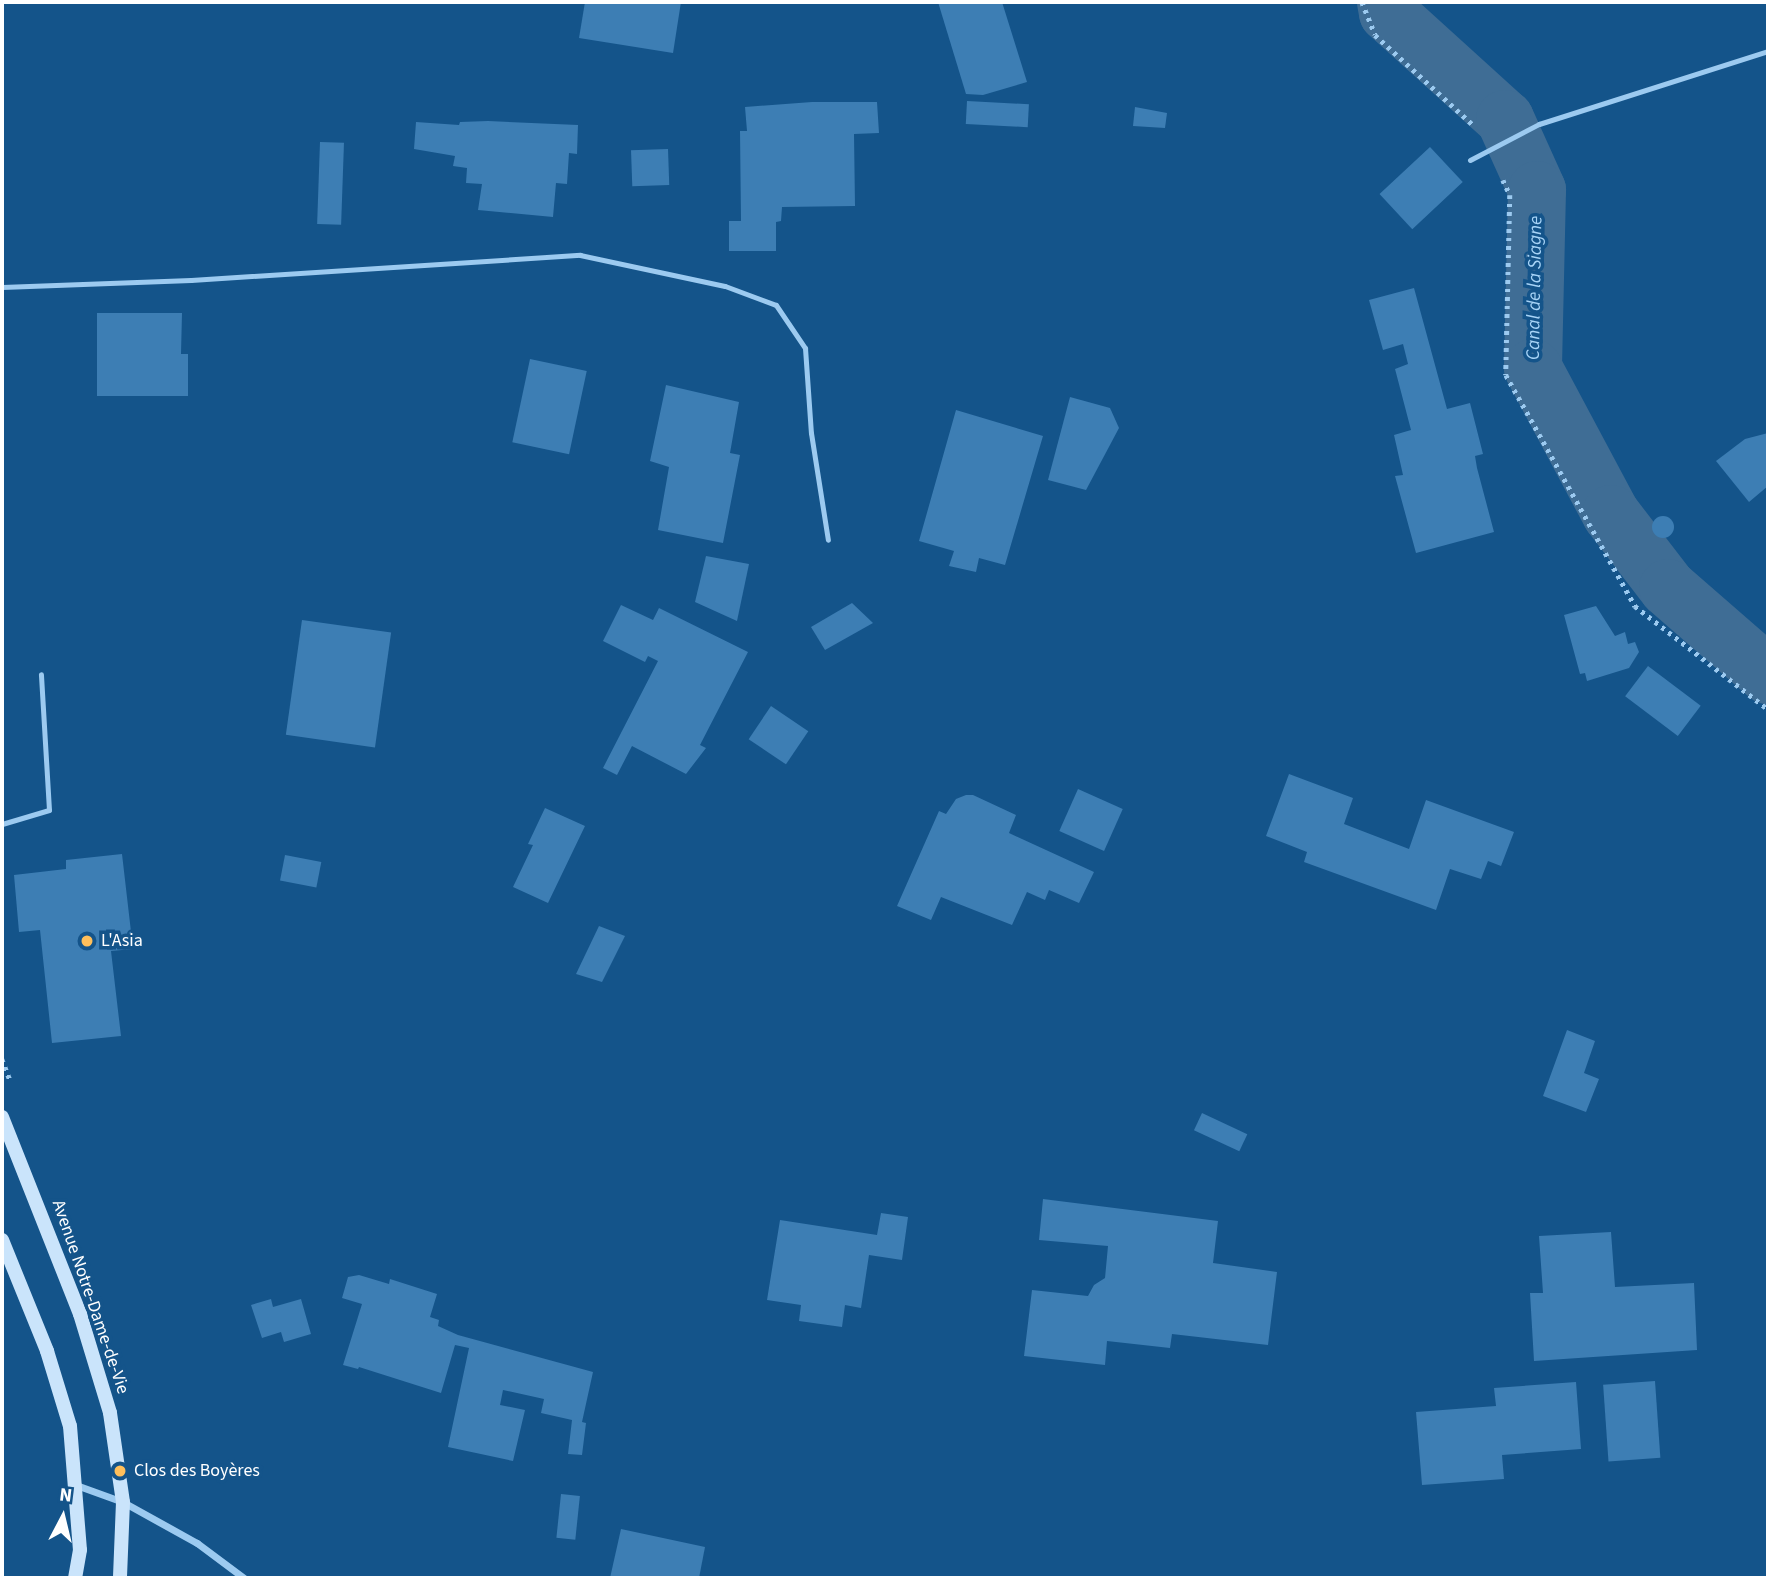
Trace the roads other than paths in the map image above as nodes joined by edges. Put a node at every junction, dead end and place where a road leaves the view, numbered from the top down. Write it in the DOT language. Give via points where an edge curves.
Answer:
graph roads {
  1 [pos="1768,51"];
  2 [pos="1470,160"];
  3 [pos="2,287"];
  4 [pos="828,540"];
  5 [pos="41,674"];
  6 [pos="2,824"];
  7 [pos="2,1117"];
  8 [pos="2,1240"];
  9 [pos="76,1485"];
  10 [pos="123,1502"];
  11 [pos="75,1578"];
  12 [pos="120,1578"];
  13 [pos="244,1578"];
  1 -- 2 [label="lane" via="1539,124"];
  3 -- 4 [label="lane" via="580,255 725,286 776,305 805,348 811,433"];
  5 -- 6 [label="lane" via="49,810"];
  7 -- 10 [label="main road, Avenue Notre-Dame-de-Vie" via="89,1342 110,1413"];
  8 -- 9 [label="main road" via="47,1351 70,1426"];
  9 -- 10 [label="street"];
  9 -- 11 [label="main road" via="80,1550"];
  10 -- 12 [label="main road, Avenue Notre-Dame-de-Vie"];
  10 -- 13 [label="street" via="197,1543"];
}
